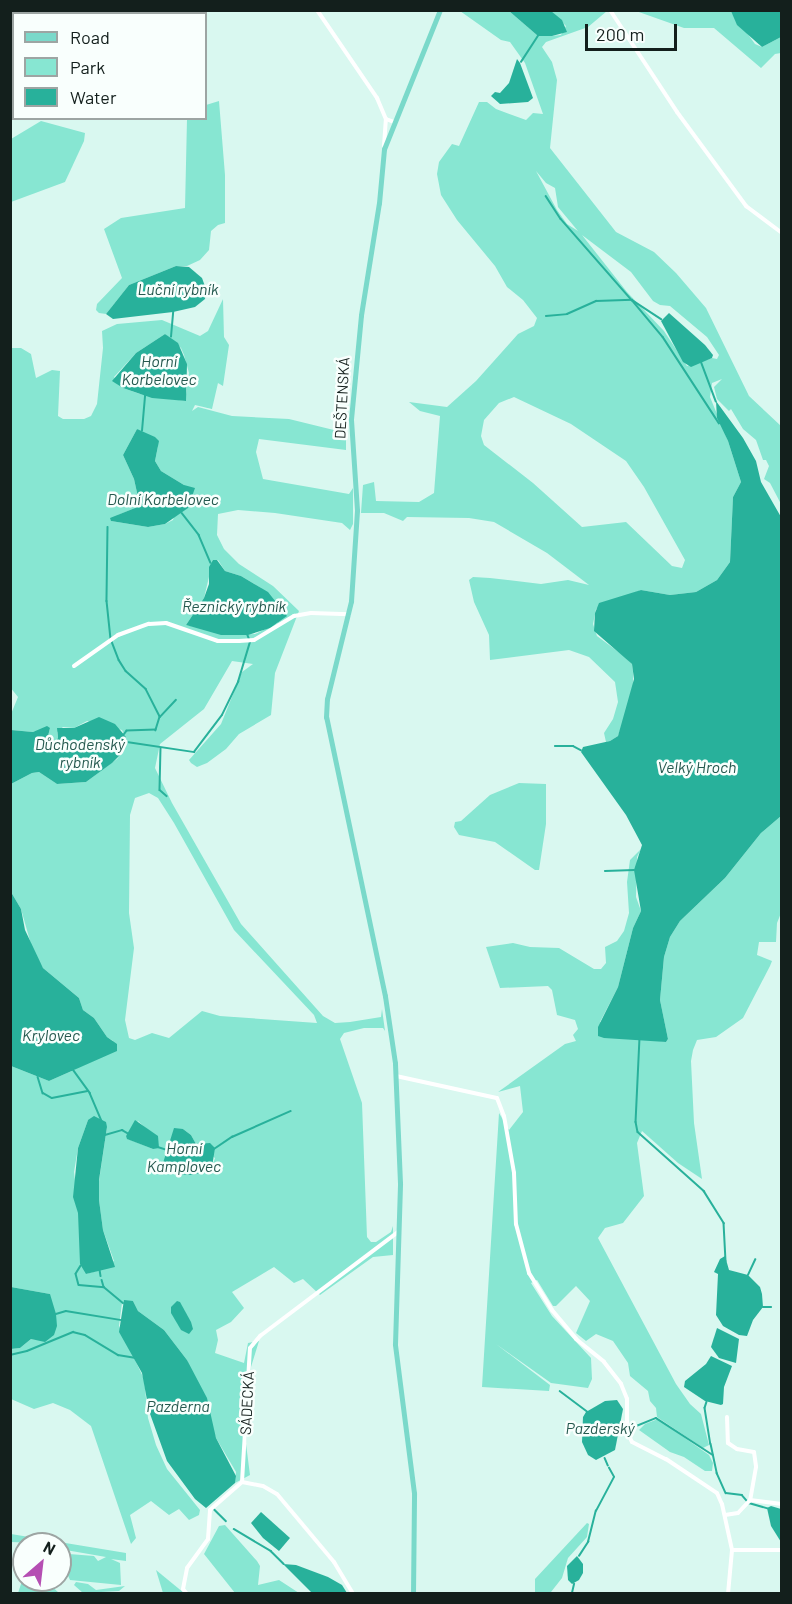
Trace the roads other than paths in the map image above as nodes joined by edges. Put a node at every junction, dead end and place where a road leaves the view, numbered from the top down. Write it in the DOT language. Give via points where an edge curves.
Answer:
graph roads {
  1 [pos="317,10"];
  2 [pos="440,10"];
  3 [pos="610,10"];
  4 [pos="386,119"];
  5 [pos="394,122"];
  6 [pos="384,149"];
  7 [pos="782,233"];
  8 [pos="349,614"];
  9 [pos="74,666"];
  10 [pos="396,1076"];
  11 [pos="398,1232"];
  12 [pos="727,1417"];
  13 [pos="242,1482"];
  14 [pos="750,1500"];
  15 [pos="782,1504"];
  16 [pos="725,1515"];
  17 [pos="732,1550"];
  18 [pos="782,1550"];
  19 [pos="185,1591"];
  20 [pos="353,1593"];
  21 [pos="413,1593"];
  22 [pos="728,1593"];
  1 -- 4 [label="street" via="377,98"];
  2 -- 5 [label="main road, DEŠTENSKÁ"];
  3 -- 7 [label="street" via="677,112 746,206"];
  4 -- 5 [label="street"];
  4 -- 6 [label="street"];
  5 -- 6 [label="main road, DEŠTENSKÁ"];
  6 -- 8 [label="main road, DEŠTENSKÁ" via="350,432 357,510"];
  8 -- 9 [label="street" via="294,616 254,639 239,641 218,641 166,623 148,624 118,634"];
  8 -- 10 [label="main road, DEŠTENSKÁ" via="326,717 383,986"];
  10 -- 11 [label="main road, DEŠTENSKÁ"];
  10 -- 16 [label="street" via="497,1098 514,1173 516,1224 529,1273 576,1339 604,1362 621,1384 627,1399 627,1431 633,1442 717,1493"];
  11 -- 13 [label="street, SÁDECKÁ" via="260,1336 250,1348"];
  11 -- 21 [label="main road, DEŠTENSKÁ" via="395,1344 414,1493"];
  12 -- 14 [label="street" via="728,1443 754,1452 756,1467"];
  13 -- 19 [label="street" via="210,1510 208,1539 187,1568"];
  13 -- 20 [label="street" via="263,1486 277,1494 334,1562"];
  14 -- 15 [label="street"];
  14 -- 16 [label="street" via="738,1513"];
  16 -- 17 [label="street"];
  17 -- 18 [label="street"];
  17 -- 22 [label="street"];
}
